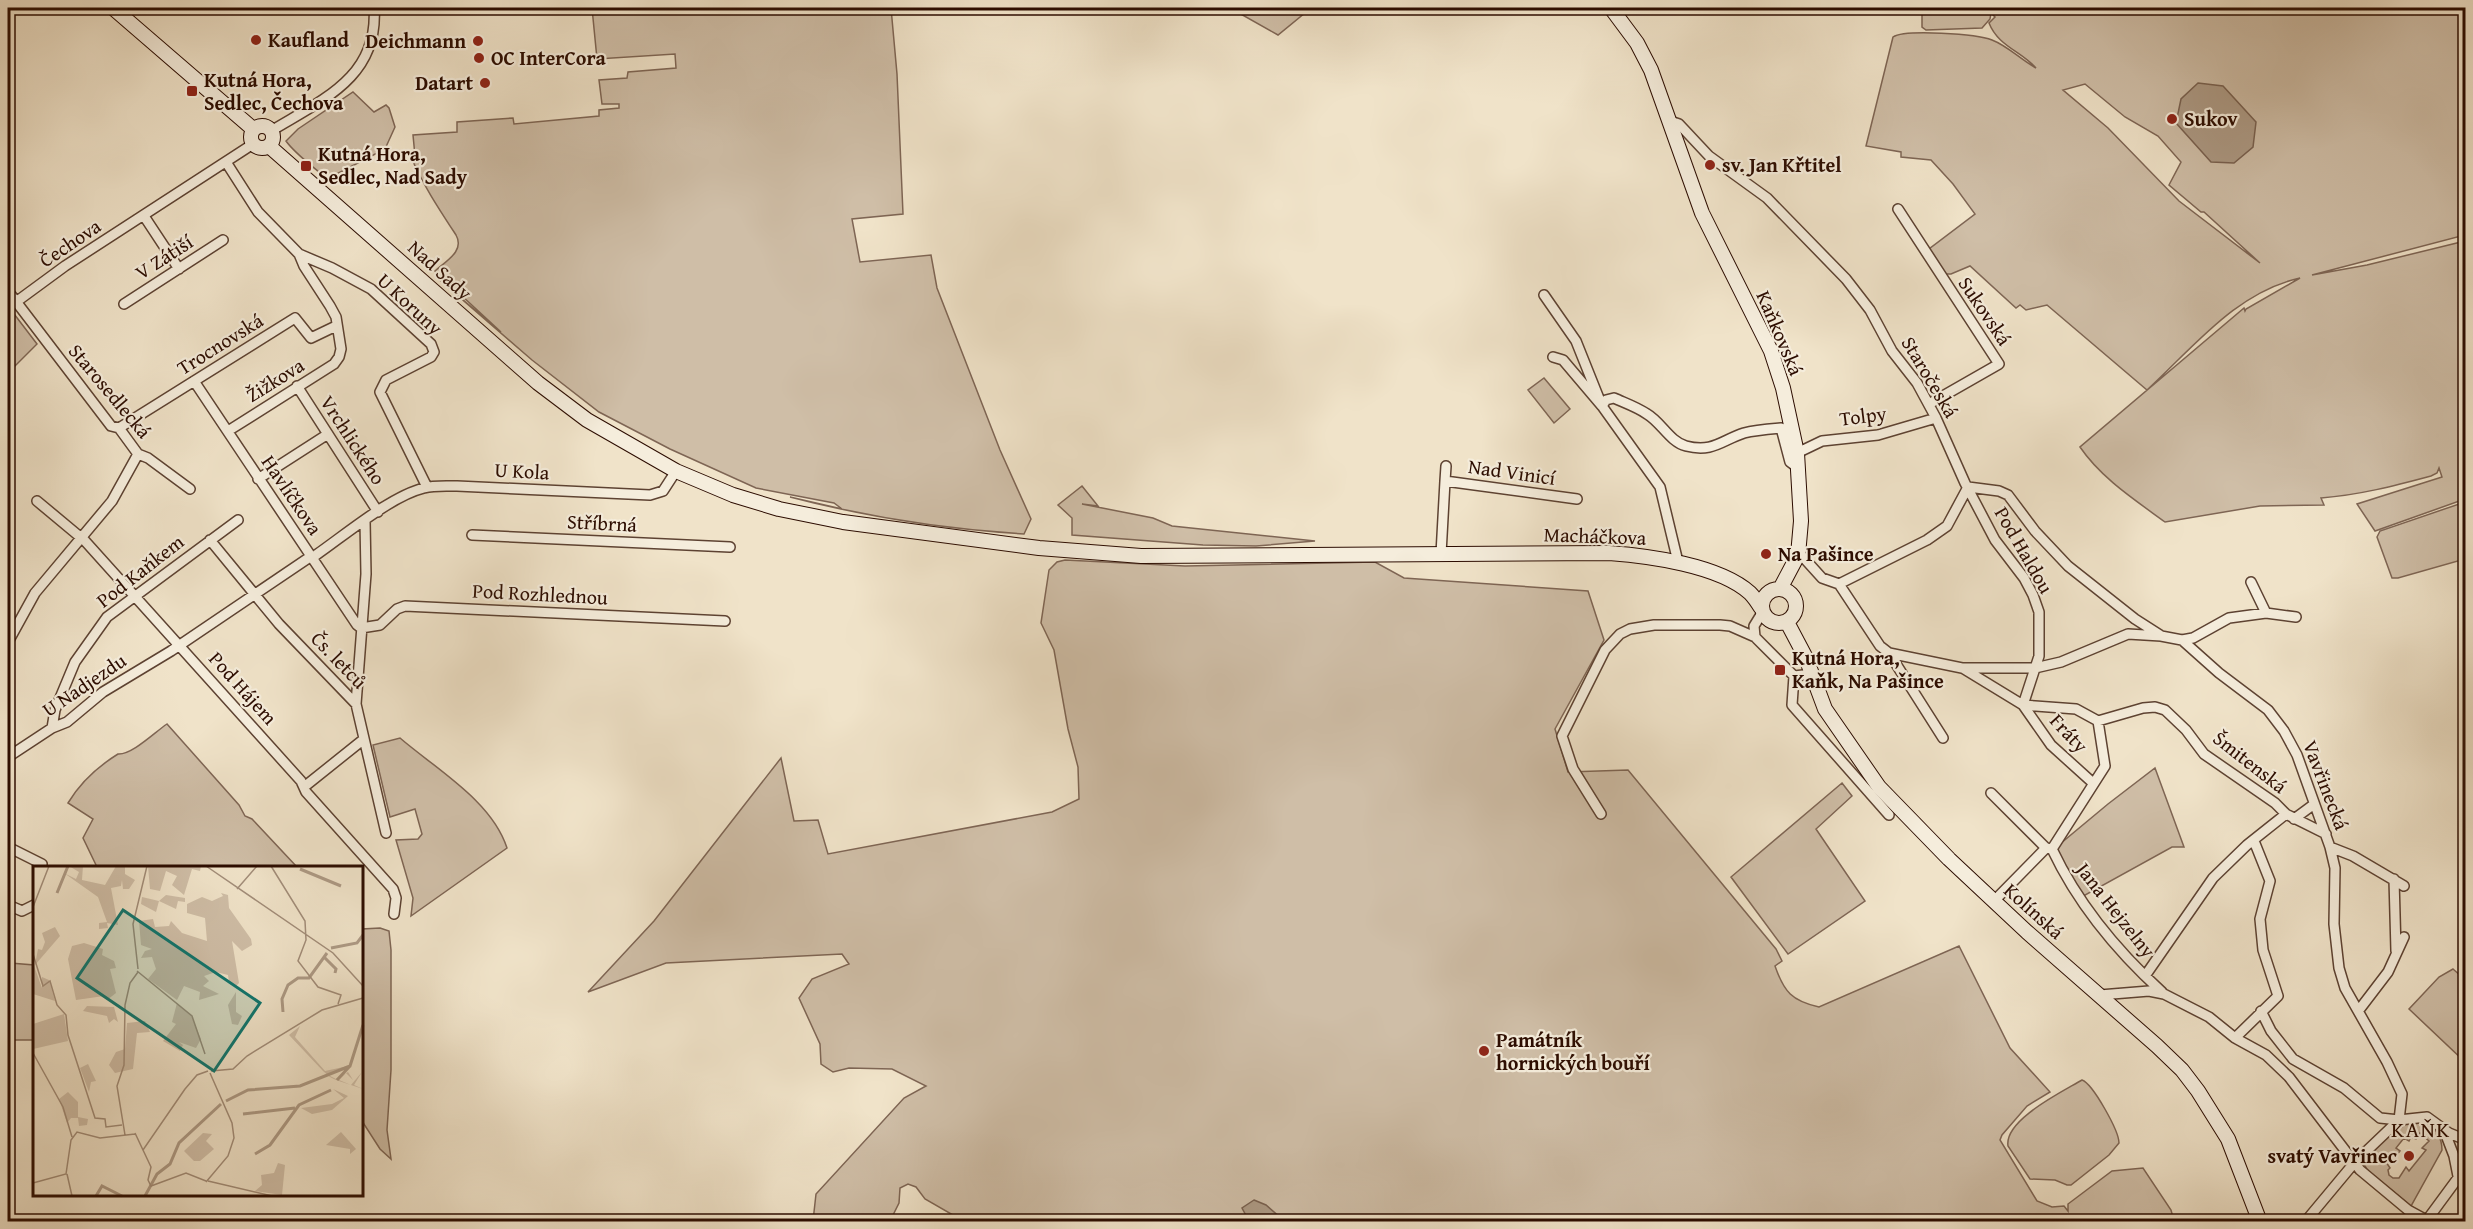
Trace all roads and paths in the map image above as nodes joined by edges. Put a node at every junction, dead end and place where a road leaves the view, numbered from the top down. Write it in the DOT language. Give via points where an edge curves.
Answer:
graph roads {
  1 [pos="112,8"];
  2 [pos="374,8"];
  3 [pos="1611,8"];
  4 [pos="1669,118"];
  5 [pos="253,129"];
  6 [pos="271,130"];
  7 [pos="253,144"];
  8 [pos="269,146"];
  9 [pos="226,162"];
  10 [pos="1898,209"];
  11 [pos="144,216"];
  12 [pos="223,240"];
  13 [pos="299,254"];
  14 [pos="179,269"];
  15 [pos="8,291"];
  16 [pos="1544,295"];
  17 [pos="16,302"];
  18 [pos="124,304"];
  19 [pos="336,326"];
  20 [pos="339,357"];
  21 [pos="1553,357"];
  22 [pos="194,381"];
  23 [pos="297,386"];
  24 [pos="1929,404"];
  25 [pos="1602,406"];
  26 [pos="1936,418"];
  27 [pos="118,428"];
  28 [pos="228,431"];
  29 [pos="328,434"];
  30 [pos="1797,453"];
  31 [pos="138,454"];
  32 [pos="1446,466"];
  33 [pos="1798,468"];
  34 [pos="676,471"];
  35 [pos="258,479"];
  36 [pos="1445,481"];
  37 [pos="427,487"];
  38 [pos="1968,487"];
  39 [pos="190,489"];
  40 [pos="1577,499"];
  41 [pos="37,501"];
  42 [pos="378,512"];
  43 [pos="238,520"];
  44 [pos="365,521"];
  45 [pos="472,535"];
  46 [pos="81,538"];
  47 [pos="210,540"];
  48 [pos="730,547"];
  49 [pos="1436,554"];
  50 [pos="1798,555"];
  51 [pos="312,557"];
  52 [pos="1678,562"];
  53 [pos="2251,582"];
  54 [pos="1839,584"];
  55 [pos="1786,586"];
  56 [pos="1750,593"];
  57 [pos="1766,594"];
  58 [pos="254,595"];
  59 [pos="134,596"];
  60 [pos="1762,610"];
  61 [pos="2266,613"];
  62 [pos="2296,617"];
  63 [pos="2135,619"];
  64 [pos="725,621"];
  65 [pos="1787,622"];
  66 [pos="361,628"];
  67 [pos="2128,634"];
  68 [pos="2161,636"];
  69 [pos="1755,637"];
  70 [pos="2182,640"];
  71 [pos="8,642"];
  72 [pos="180,644"];
  73 [pos="1889,653"];
  74 [pos="1962,668"];
  75 [pos="2035,668"];
  76 [pos="1812,674"];
  77 [pos="1794,676"];
  78 [pos="356,704"];
  79 [pos="2023,705"];
  80 [pos="2098,721"];
  81 [pos="52,728"];
  82 [pos="1943,738"];
  83 [pos="364,739"];
  84 [pos="8,757"];
  85 [pos="2093,783"];
  86 [pos="304,787"];
  87 [pos="1990,793"];
  88 [pos="2313,805"];
  89 [pos="1601,814"];
  90 [pos="1889,815"];
  91 [pos="2290,816"];
  92 [pos="386,833"];
  93 [pos="2325,834"];
  94 [pos="2254,841"];
  95 [pos="2330,847"];
  96 [pos="8,848"];
  97 [pos="2049,848"];
  98 [pos="42,864"];
  99 [pos="2394,879"];
  100 [pos="2404,886"];
  101 [pos="1994,901"];
  102 [pos="8,905"];
  103 [pos="33,906"];
  104 [pos="22,911"];
  105 [pos="33,913"];
  106 [pos="394,914"];
  107 [pos="2404,937"];
  108 [pos="2396,955"];
  109 [pos="2145,976"];
  110 [pos="2164,994"];
  111 [pos="2100,995"];
  112 [pos="2359,1010"];
  113 [pos="2261,1011"];
  114 [pos="2235,1038"];
  115 [pos="2300,1065"];
  116 [pos="2289,1077"];
  117 [pos="2399,1120"];
  118 [pos="2443,1129"];
  119 [pos="2466,1140"];
  120 [pos="2355,1162"];
  121 [pos="2466,1167"];
  122 [pos="2458,1176"];
  123 [pos="2260,1221"];
  124 [pos="2305,1221"];
  125 [pos="2429,1221"];
  1 -- 5 [label="street"];
  2 -- 6 [label="street" via="376,27 371,48 352,77"];
  3 -- 4 [label="street, Kaňkovská" via="1637,43"];
  4 -- 24 [label="street, Staročeská" via="1709,156 1767,198 1846,279"];
  4 -- 30 [label="street, Kaňkovská" via="1702,213 1771,351"];
  5 -- 6 [label="street" via="262,126"];
  5 -- 7 [label="street"];
  6 -- 8 [label="street"];
  7 -- 8 [label="street" via="259,148"];
  7 -- 9 [label="street, Čechova"];
  8 -- 34 [label="street, Nad Sady" via="522,369 587,420"];
  9 -- 11 [label="street, Čechova"];
  9 -- 13 [label="street, U Koruny" via="258,212"];
  10 -- 24 [label="street, Sukovská" via="1999,364"];
  11 -- 14 [label="street"];
  11 -- 17 [label="street, Čechova"];
  12 -- 14 [label="street, V Zátiší"];
  13 -- 19 [label="street, U Koruny" via="336,317"];
  13 -- 37 [label="street, U Koruny" via="371,289 431,344 431,357 386,381 380,392"];
  14 -- 18 [label="street, V Zátiší"];
  15 -- 17 [label="street, Starosedlecká"];
  16 -- 25 [label="street" via="1576,341"];
  17 -- 27 [label="street, Starosedlecká" via="111,426"];
  19 -- 20 [label="street, U Koruny"];
  19 -- 22 [label="street, Trocnovská" via="311,338 296,318"];
  20 -- 23 [label="street, Žižkova"];
  21 -- 25 [label="street" via="1563,360"];
  22 -- 27 [label="street, Trocnovská"];
  22 -- 28 [label="street, Havlíčkova"];
  23 -- 28 [label="street, Žižkova"];
  23 -- 29 [label="street, Vrchlického"];
  24 -- 26 [label="street, Staročeská"];
  25 -- 33 [label="street" via="1614,398 1649,414 1685,446 1721,445 1747,432 1781,428 1790,462"];
  25 -- 52 [label="street" via="1660,487"];
  26 -- 30 [label="street, Tolpy" via="1878,435 1822,441"];
  26 -- 38 [label="street, Staročeská"];
  27 -- 31 [label="street, Starosedlecká"];
  28 -- 35 [label="street, Havlíčkova"];
  29 -- 35 [label="street"];
  29 -- 42 [label="street, Vrchlického"];
  30 -- 33 [label="street, Kaňkovská"];
  31 -- 39 [label="street, Starosedlecká"];
  31 -- 46 [label="street" via="112,501"];
  32 -- 36 [label="street"];
  33 -- 50 [label="street, Kaňkovská"];
  34 -- 37 [label="street, U Kola" via="663,491 650,495"];
  34 -- 49 [label="street, Macháčkova" via="733,495 821,518 1039,548 1141,556"];
  35 -- 51 [label="street, Havlíčkova"];
  36 -- 40 [label="street, Nad Vinicí"];
  36 -- 49 [label="street, Nad Vinicí"];
  37 -- 42 [label="street, U Kola"];
  38 -- 54 [label="street" via="1947,526"];
  38 -- 63 [label="street" via="2008,495 2060,558"];
  38 -- 75 [label="street, Pod Haldou" via="1995,540 2033,595 2040,636"];
  41 -- 46 [label="street, Pod Hájem"];
  42 -- 44 [label="street, U Kola"];
  43 -- 47 [label="street, Pod Kaňkem"];
  44 -- 51 [label="street, U Kola"];
  44 -- 66 [label="street"];
  45 -- 48 [label="street, Stříbrná"];
  46 -- 59 [label="street, Pod Hájem"];
  46 -- 71 [label="street" via="35,594"];
  47 -- 58 [label="street, Čs. letců"];
  47 -- 59 [label="street, Pod Kaňkem"];
  49 -- 52 [label="street, Macháčkova" via="1609,553"];
  50 -- 54 [label="street" via="1822,578"];
  50 -- 55 [label="street, Kaňkovská"];
  51 -- 58 [label="street, U Kola"];
  51 -- 66 [label="street, Havlíčkova"];
  52 -- 56 [label="street, Macháčkova"];
  53 -- 61 [label="street"];
  54 -- 73 [label="street" via="1880,646"];
  55 -- 57 [label="street"];
  55 -- 65 [label="street" via="1796,602"];
  56 -- 57 [label="street"];
  56 -- 60 [label="street"];
  57 -- 60 [label="street"];
  58 -- 72 [label="street, U Kola"];
  58 -- 78 [label="street, Čs. letců"];
  59 -- 72 [label="street, Pod Hájem"];
  59 -- 81 [label="street, Pod Kaňkem" via="106,618 78,657 55,710"];
  60 -- 65 [label="street" via="1773,623"];
  60 -- 69 [label="street" via="1754,626"];
  61 -- 62 [label="street"];
  61 -- 70 [label="street" via="2229,618"];
  63 -- 67 [label="street"];
  63 -- 68 [label="street"];
  64 -- 66 [label="street, Pod Rozhlednou" via="405,606 380,626"];
  65 -- 76 [label="street, Kolínská"];
  66 -- 78 [label="street"];
  67 -- 68 [label="street"];
  67 -- 75 [label="street" via="2061,662"];
  68 -- 70 [label="street"];
  69 -- 77 [label="street"];
  69 -- 89 [label="street" via="1730,626 1654,625 1620,634 1605,650 1562,736 1570,761"];
  70 -- 88 [label="street, Vavřinecká" via="2268,710 2297,755"];
  72 -- 81 [label="street, U Nadjezdu" via="103,692 67,722"];
  72 -- 86 [label="street, Pod Hájem"];
  73 -- 74 [label="street"];
  73 -- 82 [label="street"];
  74 -- 75 [label="street"];
  74 -- 79 [label="street"];
  75 -- 79 [label="street, Pod Haldou"];
  76 -- 77 [label="street"];
  76 -- 101 [label="street, Kolínská" via="1825,710 1879,787"];
  77 -- 90 [label="street" via="1792,705"];
  78 -- 83 [label="street, Čs. letců"];
  79 -- 80 [label="street" via="2076,709"];
  79 -- 85 [label="street, Fráty" via="2051,745"];
  80 -- 85 [label="street, Fráty" via="2105,766"];
  80 -- 91 [label="street, Šmitenská" via="2143,708 2165,710 2186,729 2204,754"];
  81 -- 84 [label="street, U Nadjezdu"];
  83 -- 86 [label="street"];
  83 -- 92 [label="street, Čs. letců"];
  85 -- 97 [label="street, Fráty"];
  86 -- 106 [label="street, Pod Hájem" via="393,889"];
  87 -- 97 [label="street, Jana Hejzelny"];
  88 -- 91 [label="street"];
  88 -- 93 [label="street, Vavřinecká"];
  91 -- 93 [label="street, Šmitenská"];
  91 -- 94 [label="street"];
  93 -- 95 [label="street, Vavřinecká"];
  94 -- 109 [label="street" via="2213,878"];
  94 -- 113 [label="street" via="2270,881 2260,918 2264,950 2278,996"];
  95 -- 99 [label="street, Vavřinecká"];
  95 -- 112 [label="street, Vavřinecká" via="2335,868 2334,924 2339,968 2345,988"];
  96 -- 98 [label="street"];
  97 -- 101 [label="street"];
  97 -- 109 [label="street, Jana Hejzelny" via="2082,902"];
  99 -- 100 [label="street, Vavřinecká"];
  99 -- 108 [label="street"];
  101 -- 111 [label="street, Kolínská"];
  102 -- 104 [label="street"];
  103 -- 104 [label="street"];
  104 -- 105 [label="street"];
  107 -- 108 [label="street"];
  108 -- 112 [label="street" via="2379,986"];
  109 -- 110 [label="street, Jana Hejzelny"];
  110 -- 111 [label="street" via="2149,991"];
  110 -- 114 [label="street" via="2209,1017"];
  111 -- 123 [label="street, Kolínská" via="2182,1070 2198,1091 2228,1139"];
  112 -- 117 [label="street, Vavřinecká" via="2402,1094"];
  113 -- 114 [label="street"];
  113 -- 115 [label="street" via="2271,1031"];
  114 -- 116 [label="street" via="2266,1055"];
  115 -- 116 [label="street"];
  115 -- 117 [label="street" via="2344,1088 2380,1118"];
  116 -- 120 [label="street"];
  117 -- 118 [label="street" via="2427,1117"];
  117 -- 120 [label="street"];
  118 -- 119 [label="street"];
  118 -- 122 [label="street"];
  120 -- 124 [label="street"];
  120 -- 125 [label="street" via="2381,1189"];
  121 -- 122 [label="street"];
  122 -- 125 [label="street"];
}
